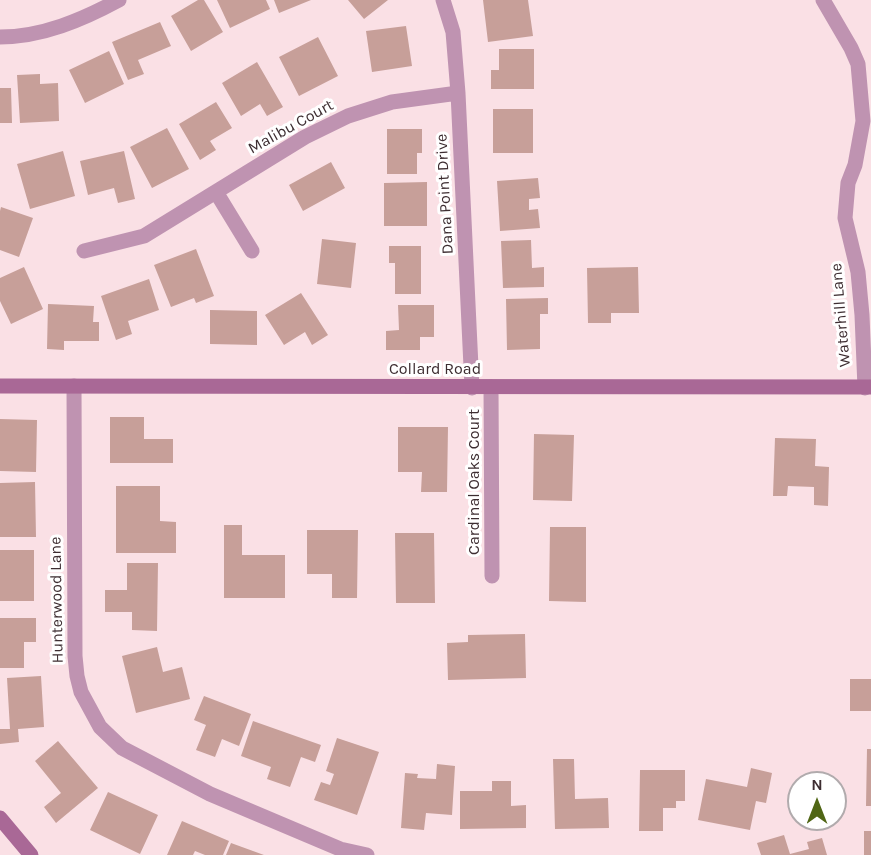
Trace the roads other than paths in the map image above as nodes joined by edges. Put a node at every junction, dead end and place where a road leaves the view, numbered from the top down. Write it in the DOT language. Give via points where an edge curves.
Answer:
graph roads {
  1 [pos="119,0"];
  2 [pos="443,0"];
  3 [pos="823,0"];
  4 [pos="0,37"];
  5 [pos="458,93"];
  6 [pos="216,192"];
  7 [pos="84,251"];
  8 [pos="252,251"];
  9 [pos="0,386"];
  10 [pos="74,386"];
  11 [pos="491,387"];
  12 [pos="868,387"];
  13 [pos="472,388"];
  14 [pos="492,576"];
  15 [pos="0,818"];
  16 [pos="325,849"];
  17 [pos="31,855"];
  18 [pos="367,855"];
  1 -- 4 [label="street" via="43,32"];
  2 -- 5 [label="street, Dana Point Drive" via="453,32"];
  3 -- 12 [label="street, Waterhill Lane" via="858,64 863,121 848,183 845,218 858,272"];
  5 -- 6 [label="street, Malibu Court" via="392,102 348,116 304,137"];
  5 -- 13 [label="street, Dana Point Drive"];
  6 -- 7 [label="street, Malibu Court" via="144,236"];
  6 -- 8 [label="street"];
  9 -- 10 [label="street, Collard Road"];
  10 -- 13 [label="street, Collard Road"];
  10 -- 16 [label="street, Hunterwood Lane" via="75,656 81,692 100,727 122,748"];
  11 -- 12 [label="street, Collard Road"];
  11 -- 13 [label="street, Collard Road"];
  11 -- 14 [label="street, Cardinal Oaks Court"];
  15 -- 17 [label="street"];
  16 -- 18 [label="street, Hunterwood Lane"];
}
